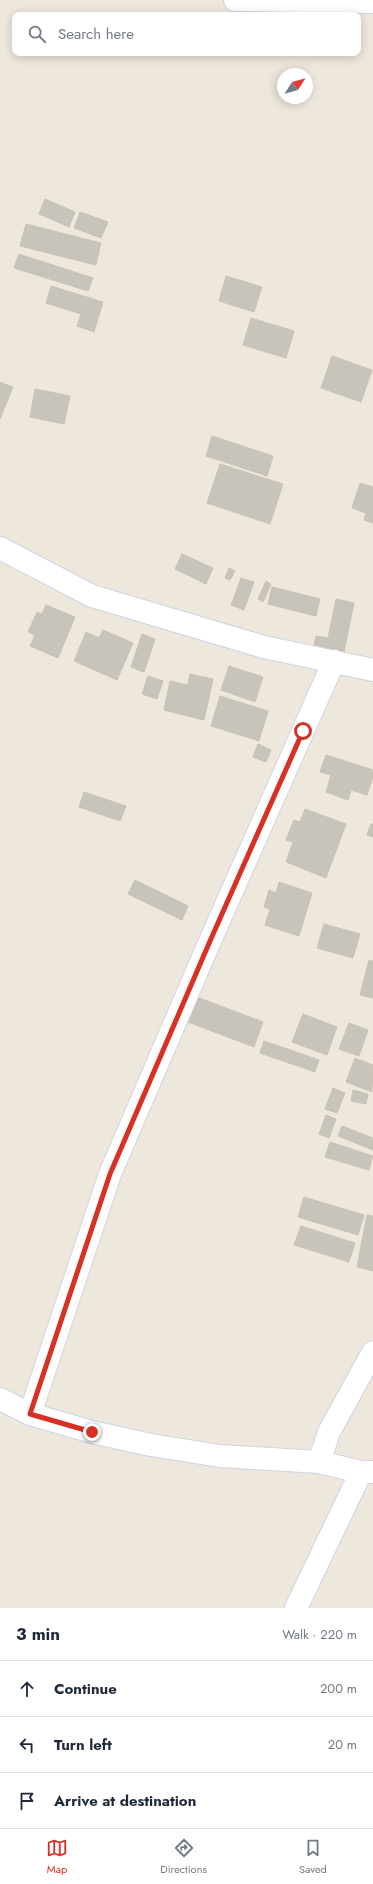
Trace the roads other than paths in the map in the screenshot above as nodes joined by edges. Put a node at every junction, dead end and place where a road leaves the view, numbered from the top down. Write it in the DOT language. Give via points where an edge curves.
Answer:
graph roads {
  1 [pos="235,0"];
  2 [pos="373,2"];
  3 [pos="0,548"];
  4 [pos="334,661"];
  5 [pos="373,670"];
  6 [pos="373,1352"];
  7 [pos="0,1399"];
  8 [pos="30,1414"];
  9 [pos="319,1462"];
  10 [pos="367,1472"];
  11 [pos="296,1608"];
  1 -- 2 [label="street"];
  3 -- 4 [label="street" via="92,596 264,647"];
  4 -- 5 [label="street"];
  4 -- 8 [label="street" via="110,1174"];
  6 -- 9 [label="street" via="330,1432"];
  7 -- 8 [label="street"];
  8 -- 9 [label="street" via="151,1446 220,1456"];
  9 -- 10 [label="street"];
  10 -- 11 [label="street"];
}
